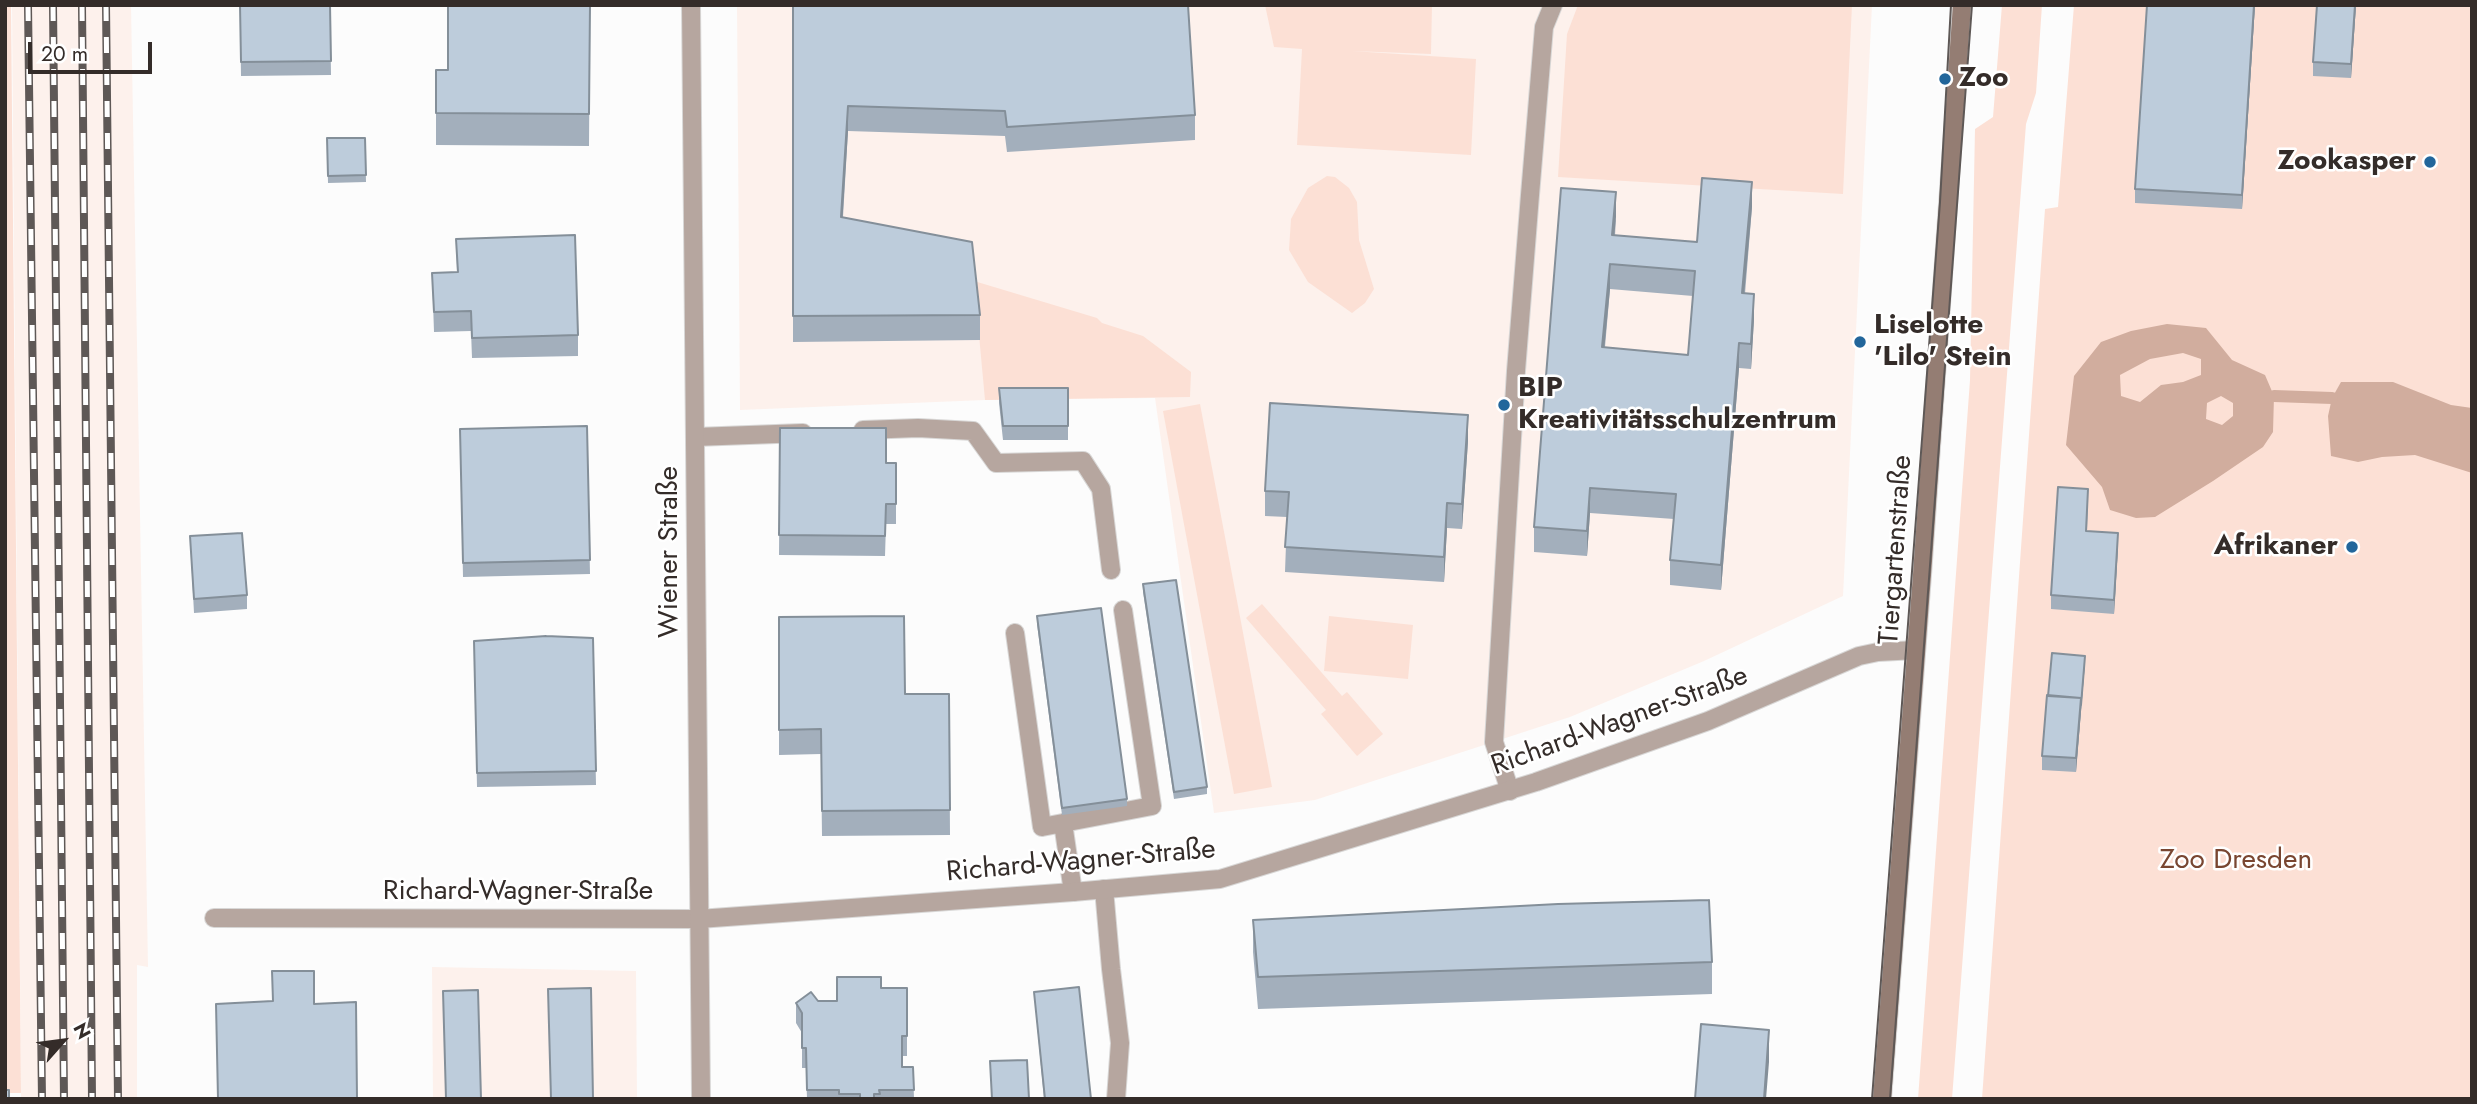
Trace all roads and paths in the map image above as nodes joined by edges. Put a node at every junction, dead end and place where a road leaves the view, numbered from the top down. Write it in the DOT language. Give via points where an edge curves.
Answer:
graph roads {
  1 [pos="691,5"];
  2 [pos="1553,5"];
  3 [pos="1962,5"];
  4 [pos="848,431"];
  5 [pos="820,432"];
  6 [pos="695,437"];
  7 [pos="1111,570"];
  8 [pos="1123,610"];
  9 [pos="1015,633"];
  10 [pos="1916,650"];
  11 [pos="1510,792"];
  12 [pos="1063,822"];
  13 [pos="1104,889"];
  14 [pos="1073,892"];
  15 [pos="214,918"];
  16 [pos="699,919"];
  17 [pos="701,1099"];
  18 [pos="1116,1099"];
  19 [pos="1882,1099"];
  1 -- 6 [label="street, Wiener Straße"];
  2 -- 11 [label="street" via="1544,27 1516,371 1494,742"];
  3 -- 10 [label="main road, Tiergartenstraße"];
  4 -- 7 [label="street" via="973,431 996,463 1083,461 1101,489"];
  5 -- 6 [label="street"];
  6 -- 16 [label="street, Wiener Straße"];
  8 -- 12 [label="street" via="1152,806"];
  9 -- 12 [label="street" via="1042,827"];
  10 -- 11 [label="street, Richard-Wagner-Straße" via="1859,656 1708,721"];
  10 -- 19 [label="main road, Tiergartenstraße"];
  11 -- 13 [label="street, Richard-Wagner-Straße" via="1220,879"];
  12 -- 14 [label="street"];
  13 -- 14 [label="street, Richard-Wagner-Straße"];
  13 -- 18 [label="street" via="1120,1043"];
  14 -- 16 [label="street, Richard-Wagner-Straße"];
  15 -- 16 [label="street, Richard-Wagner-Straße"];
  16 -- 17 [label="street, Wiener Straße"];
}
